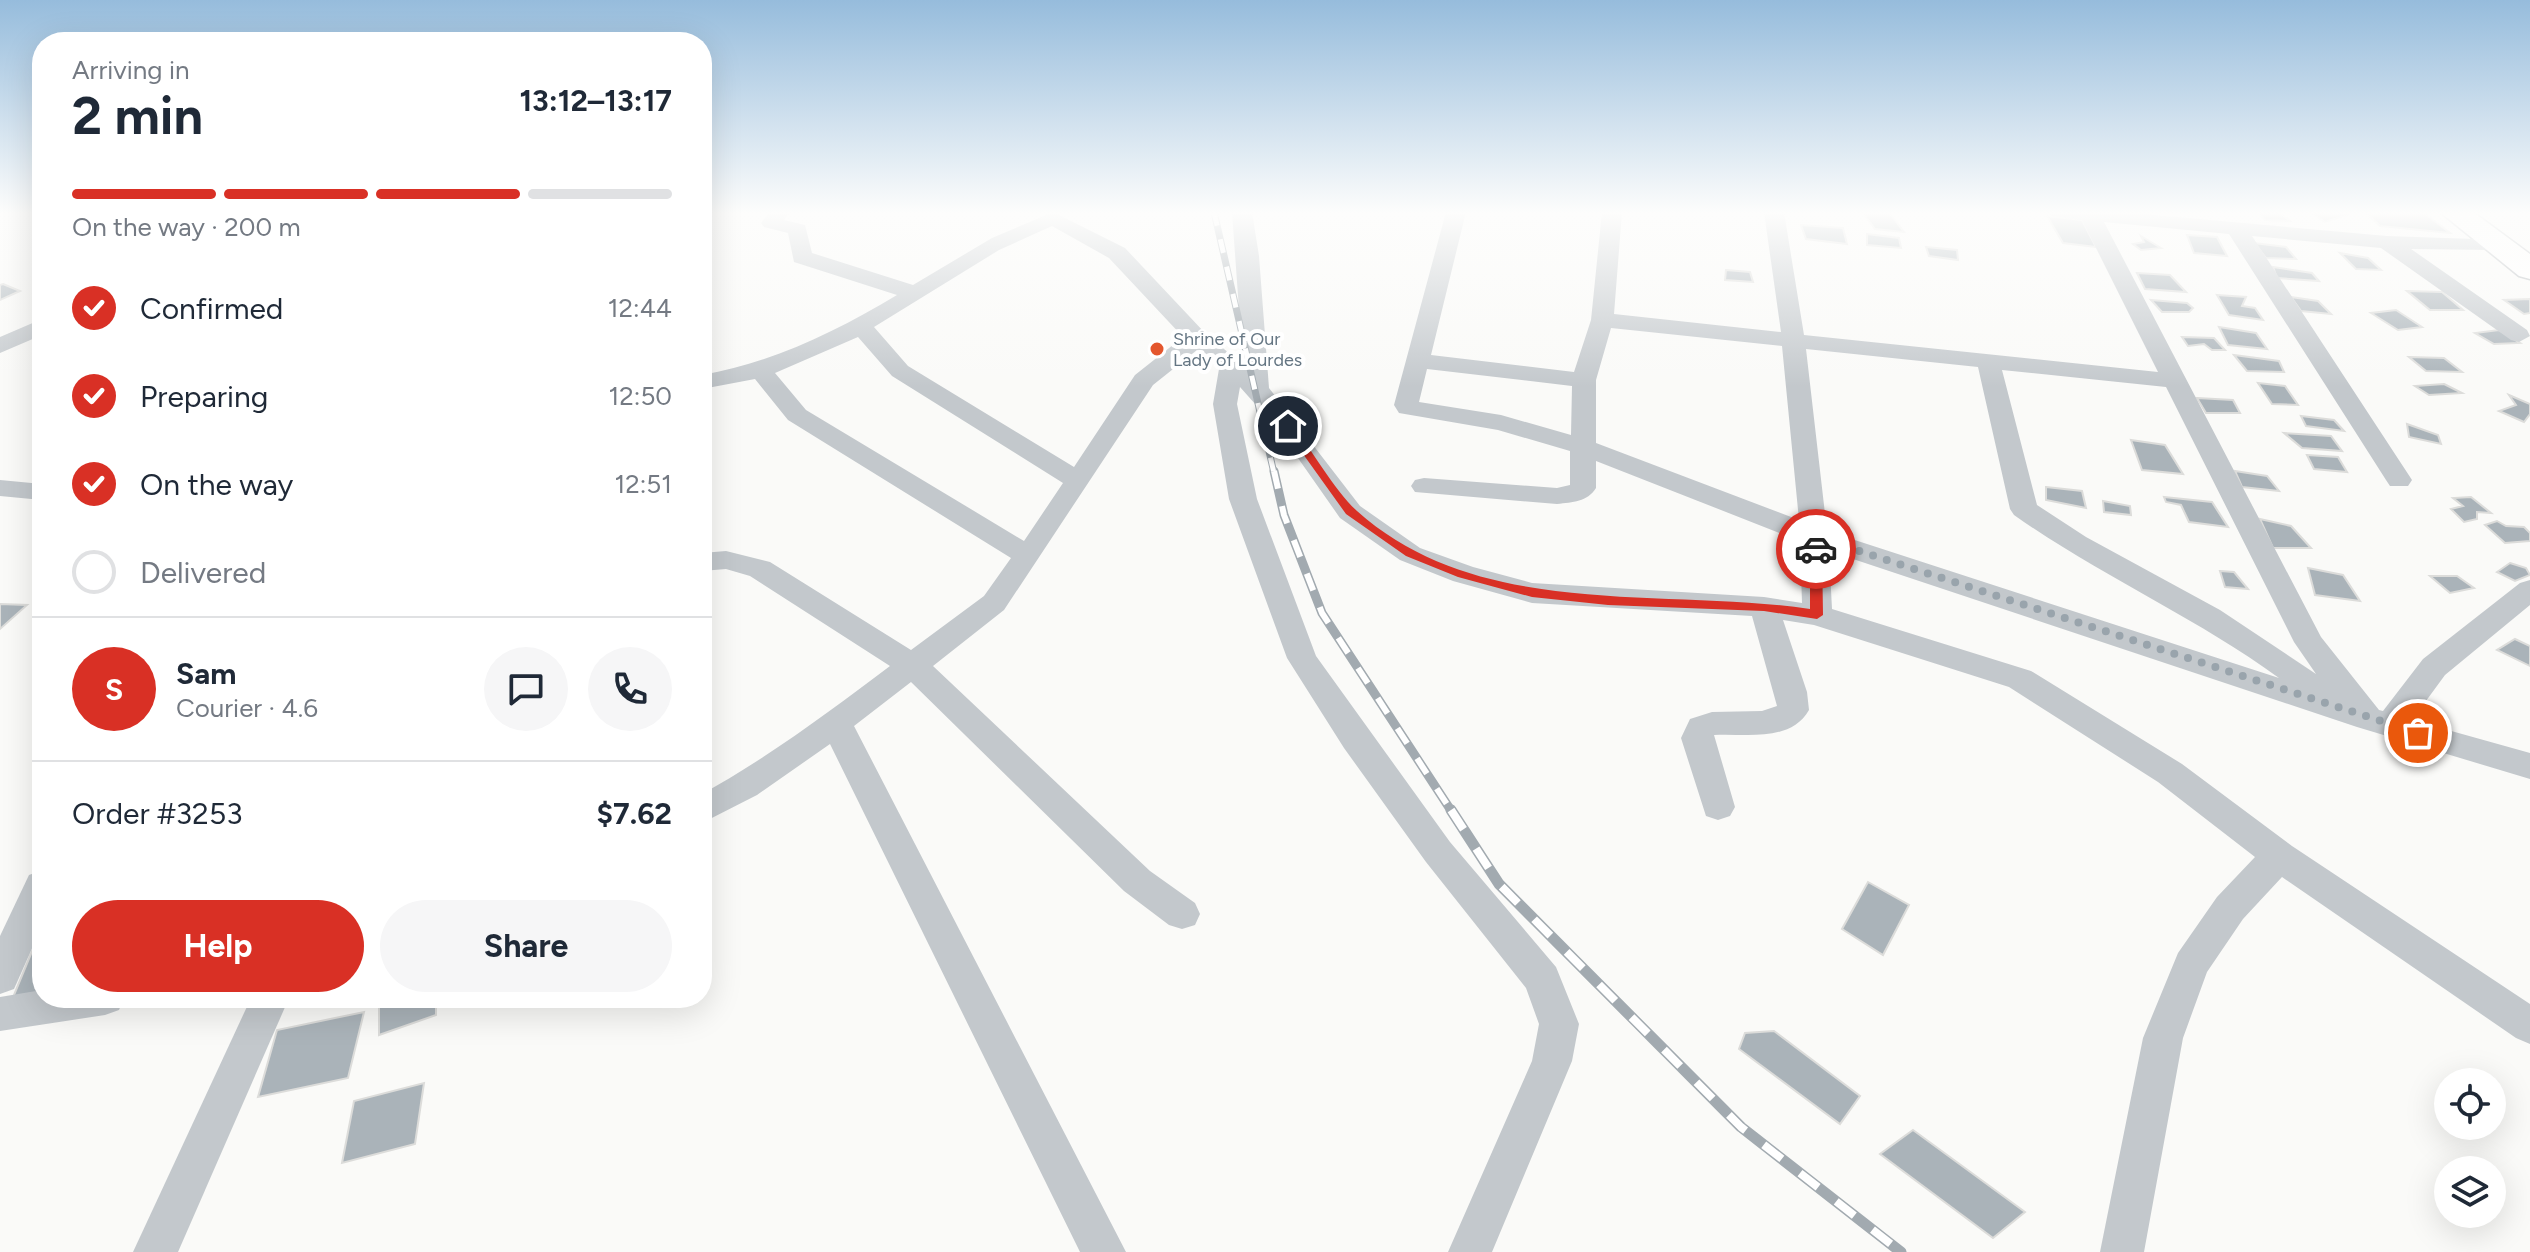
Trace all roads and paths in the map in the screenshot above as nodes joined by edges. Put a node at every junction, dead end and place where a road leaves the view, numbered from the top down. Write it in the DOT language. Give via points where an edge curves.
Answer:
graph roads {
  1 [pos="844,270"];
  2 [pos="952,270"];
  3 [pos="1133,270"];
  4 [pos="1248,270"];
  5 [pos="1441,270"];
  6 [pos="1607,270"];
  7 [pos="1784,270"];
  8 [pos="2118,270"];
  9 [pos="2263,270"];
  10 [pos="2427,270"];
  11 [pos="915,293"];
  12 [pos="1602,320"];
  13 [pos="861,326"];
  14 [pos="32,331"];
  15 [pos="2519,335"];
  16 [pos="1197,338"];
  17 [pos="1795,341"];
  18 [pos="0,346"];
  19 [pos="1419,361"];
  20 [pos="1988,361"];
  21 [pos="760,370"];
  22 [pos="1244,377"];
  23 [pos="1584,380"];
  24 [pos="712,381"];
  25 [pos="2175,381"];
  26 [pos="1584,447"];
  27 [pos="1077,480"];
  28 [pos="2399,480"];
  29 [pos="1424,486"];
  30 [pos="0,488"];
  31 [pos="32,491"];
  32 [pos="1816,537"];
  33 [pos="1028,556"];
  34 [pos="712,561"];
  35 [pos="2530,590"];
  36 [pos="1764,607"];
  37 [pos="1817,615"];
  38 [pos="914,666"];
  39 [pos="2367,718"];
  40 [pos="836,723"];
  41 [pos="2530,766"];
  42 [pos="712,804"];
  43 [pos="1718,807"];
  44 [pos="2279,856"];
  45 [pos="32,907"];
  46 [pos="1182,914"];
  47 [pos="0,977"];
  48 [pos="39,1008"];
  49 [pos="265,1008"];
  50 [pos="0,1014"];
  51 [pos="2530,1026"];
  52 [pos="155,1252"];
  53 [pos="1104,1252"];
  54 [pos="1470,1252"];
  55 [pos="2122,1252"];
  1 -- 11 [label="street"];
  2 -- 11 [label="street"];
  3 -- 16 [label="street"];
  4 -- 22 [label="street"];
  5 -- 19 [label="street"];
  6 -- 12 [label="street"];
  7 -- 17 [label="street"];
  8 -- 25 [label="street"];
  9 -- 28 [label="street"];
  10 -- 15 [label="street"];
  11 -- 13 [label="street"];
  12 -- 17 [label="street"];
  12 -- 23 [label="street"];
  13 -- 21 [label="street" via="803,356"];
  13 -- 27 [label="street" via="900,371"];
  14 -- 18 [label="street"];
  16 -- 22 [label="street"];
  16 -- 27 [label="street" via="1144,380"];
  17 -- 20 [label="street"];
  17 -- 32 [label="street"];
  19 -- 23 [label="street"];
  19 -- 26 [label="street" via="1408,408 1501,423"];
  20 -- 25 [label="street"];
  20 -- 39 [label="street" via="2024,509"];
  21 -- 24 [label="street"];
  21 -- 33 [label="street" via="797,415"];
  22 -- 36 [label="street" via="1288,426 1350,512 1410,554 1532,593"];
  22 -- 54 [label="street" via="1225,404 1243,499 1302,658 1438,852 1542,979 1559,1024 1552,1061"];
  23 -- 26 [label="street"];
  25 -- 39 [label="street" via="2309,642"];
  26 -- 29 [label="street" via="1583,488 1574,494"];
  26 -- 32 [label="street"];
  27 -- 33 [label="street"];
  30 -- 31 [label="street"];
  32 -- 37 [label="street"];
  32 -- 39 [label="street"];
  33 -- 38 [label="street" via="994,603"];
  34 -- 38 [label="street" via="760,569"];
  35 -- 39 [label="street"];
  36 -- 37 [label="street"];
  36 -- 43 [label="street" via="1793,710 1772,722 1713,722 1701,727 1697,738"];
  37 -- 44 [label="street" via="2020,679 2170,773"];
  38 -- 40 [label="street"];
  38 -- 46 [label="street" via="1137,881"];
  39 -- 41 [label="street"];
  40 -- 42 [label="street"];
  40 -- 53 [label="street"];
  44 -- 51 [label="street"];
  44 -- 55 [label="street" via="2230,908 2191,965 2163,1038"];
  45 -- 47 [label="street"];
  48 -- 50 [label="street"];
  49 -- 52 [label="street"];
}
